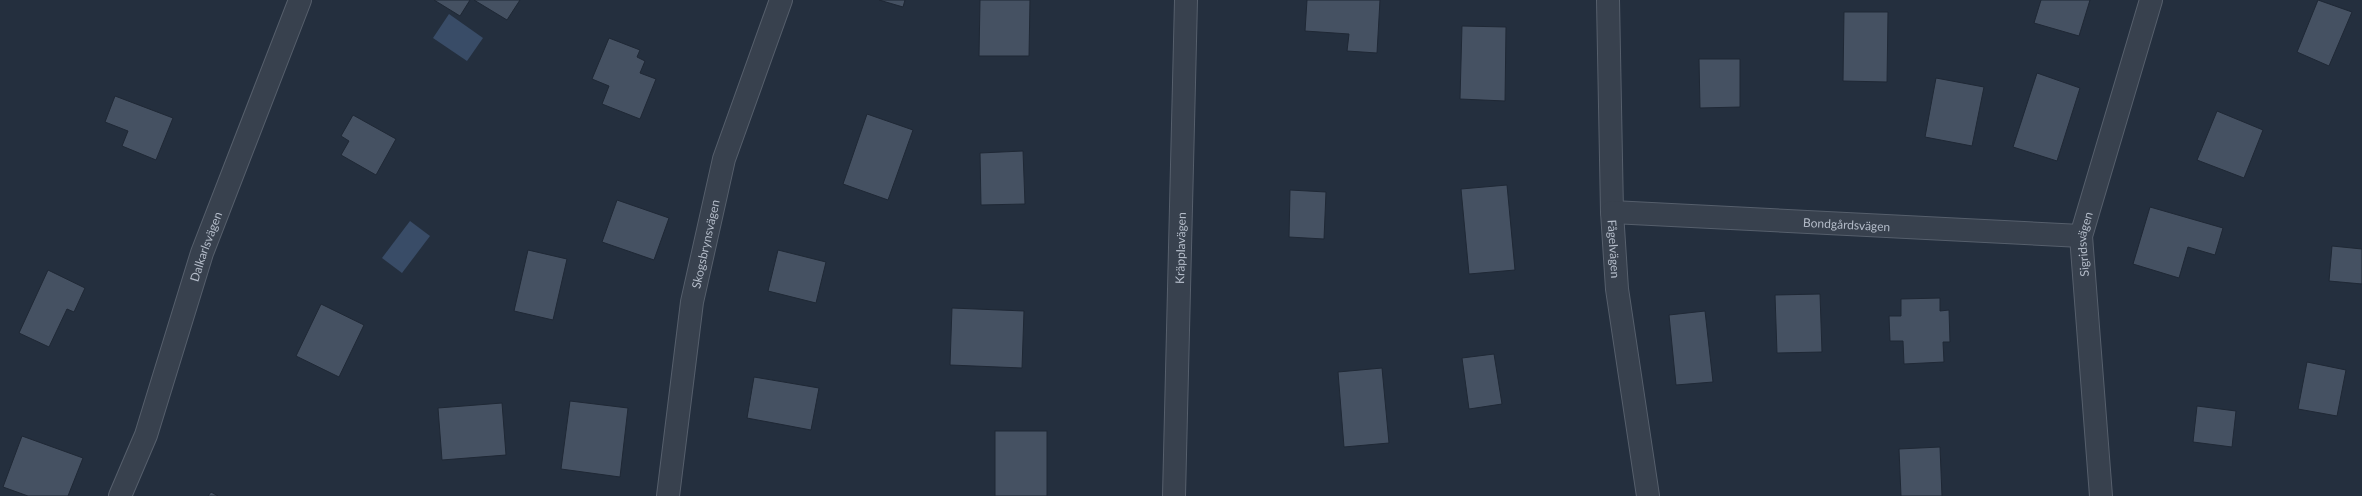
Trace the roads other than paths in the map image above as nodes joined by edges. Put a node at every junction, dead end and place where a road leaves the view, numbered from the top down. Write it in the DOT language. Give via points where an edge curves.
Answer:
graph roads {
  1 [pos="300,0"];
  2 [pos="781,0"];
  3 [pos="1186,0"];
  4 [pos="1608,0"];
  5 [pos="2151,0"];
  6 [pos="1612,212"];
  7 [pos="2082,236"];
  8 [pos="120,496"];
  9 [pos="668,496"];
  10 [pos="1174,496"];
  11 [pos="1648,496"];
  12 [pos="2101,496"];
  1 -- 8 [label="street, Dalkarlsvägen" via="202,253 146,435"];
  2 -- 9 [label="street, Skogsbrynsvägen" via="724,159 692,302"];
  3 -- 10 [label="street, Kräpplavägen"];
  4 -- 6 [label="street, Fågelvägen"];
  5 -- 7 [label="street, Sigridsvägen"];
  6 -- 7 [label="street, Bondgårdsvägen"];
  6 -- 11 [label="street, Fågelvägen" via="1617,289"];
  7 -- 12 [label="street, Sigridsvägen"];
}
